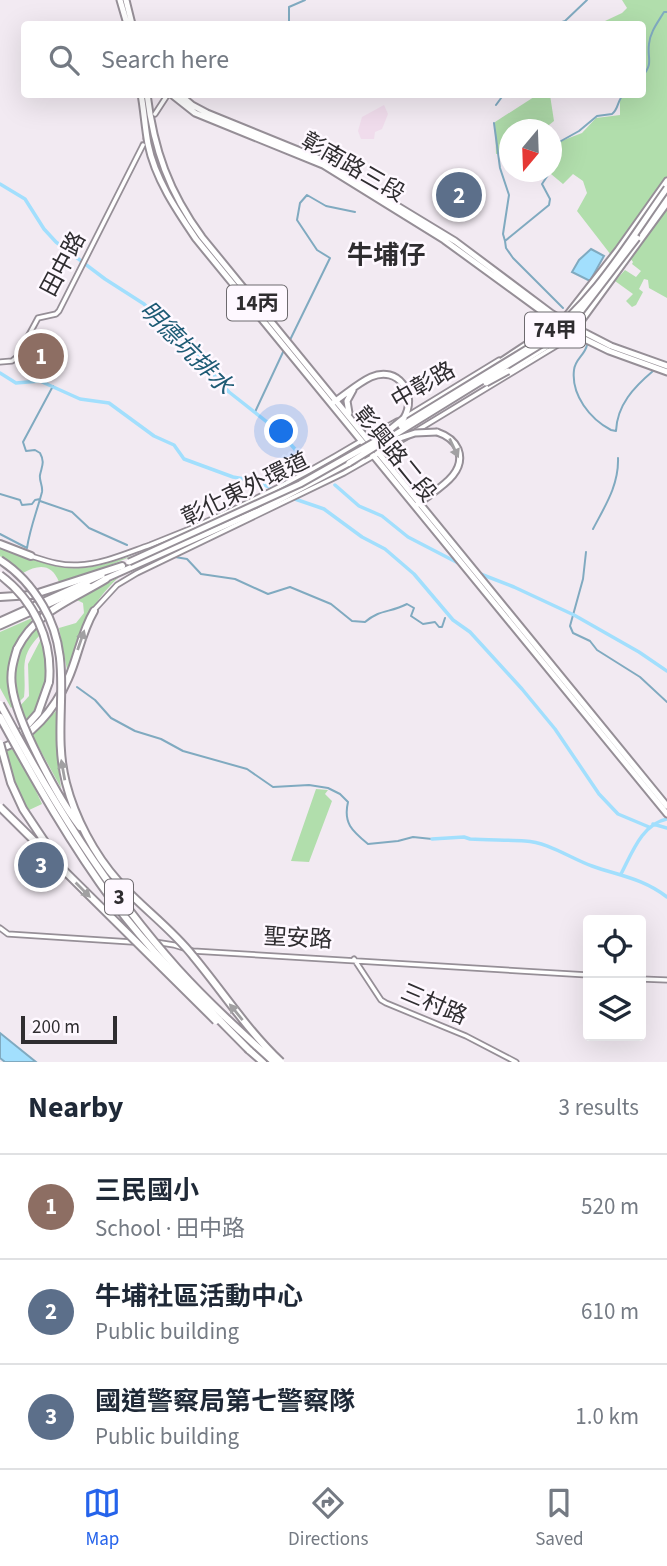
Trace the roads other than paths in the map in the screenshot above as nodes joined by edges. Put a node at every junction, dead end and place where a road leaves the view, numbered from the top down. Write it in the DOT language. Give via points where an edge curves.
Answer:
graph roads {
  1 [pos="120,0"];
  2 [pos="126,0"];
  3 [pos="126,21"];
  4 [pos="131,21"];
  5 [pos="142,98"];
  6 [pos="147,98"];
  7 [pos="166,98"];
  8 [pos="174,98"];
  9 [pos="185,98"];
  10 [pos="155,115"];
  11 [pos="142,145"];
  12 [pos="667,181"];
  13 [pos="667,188"];
  14 [pos="667,196"];
  15 [pos="667,203"];
  16 [pos="560,322"];
  17 [pos="573,330"];
  18 [pos="0,362"];
  19 [pos="662,368"];
  20 [pos="468,379"];
  21 [pos="455,387"];
  22 [pos="354,388"];
  23 [pos="477,392"];
  24 [pos="451,398"];
  25 [pos="334,402"];
  26 [pos="462,402"];
  27 [pos="350,416"];
  28 [pos="365,439"];
  29 [pos="376,441"];
  30 [pos="377,454"];
  31 [pos="349,463"];
  32 [pos="410,490"];
  33 [pos="436,490"];
  34 [pos="418,504"];
  35 [pos="0,544"];
  36 [pos="31,555"];
  37 [pos="0,560"];
  38 [pos="122,566"];
  39 [pos="129,566"];
  40 [pos="0,575"];
  41 [pos="106,579"];
  42 [pos="0,597"];
  43 [pos="94,611"];
  44 [pos="0,624"];
  45 [pos="0,704"];
  46 [pos="0,717"];
  47 [pos="0,743"];
  48 [pos="0,749"];
  49 [pos="0,807"];
  50 [pos="667,811"];
  51 [pos="87,837"];
  52 [pos="60,866"];
  53 [pos="0,928"];
  54 [pos="354,959"];
  55 [pos="583,975"];
  56 [pos="646,979"];
  57 [pos="667,981"];
  58 [pos="249,1050"];
  59 [pos="263,1062"];
  60 [pos="274,1062"];
  61 [pos="281,1062"];
  62 [pos="516,1062"];
  1 -- 3 [label="main road"];
  2 -- 4 [label="main road"];
  5 -- 25 [label="main road, 彰興路二段 / 14丙" via="148,145 176,209 196,239"];
  6 -- 25 [label="main road, 彰興路二段 / 14丙" via="158,154 180,205"];
  7 -- 10 [label="street"];
  8 -- 16 [label="main road, 彰南路三段" via="195,113 323,165 444,240"];
  9 -- 16 [label="main road, 彰南路三段" via="351,177 455,241"];
  11 -- 18 [label="street, 田中路" via="60,311 38,318 17,357"];
  12 -- 16 [label="main road, 74甲, bridge"];
  13 -- 24 [label="main road, 彰化東外環道 / 74甲, bridge" via="569,317"];
  14 -- 24 [label="main road, 彰化東外環道 / 74甲, bridge" via="572,320 542,344"];
  15 -- 17 [label="main road, 74甲, bridge"];
  16 -- 17 [label="main road, 彰南路三段"];
  16 -- 20 [label="street, 中彰路"];
  16 -- 24 [label="main road, bridge"];
  17 -- 19 [label="main road, 彰南路三段"];
  17 -- 23 [label="street, 中彰路" via="561,343"];
  17 -- 24 [label="main road, bridge" via="508,371"];
  20 -- 21 [label="street, 中彰路"];
  20 -- 23 [label="street"];
  21 -- 26 [label="street"];
  21 -- 28 [label="street, 中彰路"];
  22 -- 25 [label="main road"];
  22 -- 27 [label="main road" via="347,401"];
  22 -- 29 [label="main road, bridge" via="387,374 400,380 408,393 410,404 400,422"];
  23 -- 26 [label="street, 中彰路"];
  24 -- 29 [label="main road, 彰化東外環道 / 74甲, bridge"];
  24 -- 31 [label="main road, 彰化東外環道 / 74甲, bridge"];
  25 -- 27 [label="main road, 彰興路二段 / 14丙"];
  25 -- 28 [label="main road, 彰興路二段 / 14丙"];
  26 -- 30 [label="street, 中彰路"];
  27 -- 28 [label="main road, 彰興路二段 / 14丙"];
  28 -- 30 [label="main road, 彰興路二段 / 14丙"];
  28 -- 36 [label="street, 中彰路, bridge" via="278,489 173,536 100,562 63,565"];
  29 -- 39 [label="main road, 彰化東外環道 / 74甲, bridge" via="300,484"];
  30 -- 32 [label="main road, 彰興路二段 / 14丙"];
  30 -- 34 [label="main road, 彰興路二段 / 14丙"];
  30 -- 43 [label="street, 中彰路" via="126,580"];
  31 -- 33 [label="main road, one-way, bridge" via="397,439 437,432 449,437 459,460 456,472"];
  31 -- 39 [label="main road, 彰化東外環道 / 74甲, bridge" via="260,510"];
  32 -- 33 [label="main road"];
  32 -- 34 [label="main road, 彰興路二段 / 14丙"];
  33 -- 34 [label="main road"];
  34 -- 50 [label="main road, 彰興路二段 / 14丙"];
  35 -- 36 [label="highway"];
  51 -- 37 [label="highway, one-way, bridge" via="61,760 62,663 54,626 32,587"];
  38 -- 39 [label="main road, 彰化東外環道 / 74甲"];
  38 -- 42 [label="highway" via="32,595"];
  38 -- 44 [label="main road, 彰化東外環道 / 74甲"];
  39 -- 41 [label="main road, 彰化東外環道 / 74甲"];
  40 -- 48 [label="highway, bridge" via="18,590 39,623 50,660 41,706 14,740"];
  41 -- 44 [label="main road, 彰化東外環道 / 74甲"];
  41 -- 51 [label="highway, bridge" via="42,615 24,636 12,664 11,685 19,716"];
  48 -- 43 [label="highway, one-way" via="27,735 57,699"];
  45 -- 60 [label="highway, 3, bridge" via="58,808 128,909 180,971"];
  46 -- 58 [label="highway, 3, bridge" via="57,819 116,904 155,953"];
  47 -- 52 [label="highway, bridge" via="20,802"];
  49 -- 52 [label="highway, bridge"];
  61 -- 51 [label="highway, one-way, bridge" via="255,1037 185,946 117,880"];
  52 -- 58 [label="highway, one-way, bridge" via="200,1008"];
  53 -- 54 [label="street, 聖安路" via="8,934 158,942 193,951"];
  54 -- 55 [label="street, 聖安路"];
  54 -- 62 [label="street, 三村路" via="381,1000"];
  56 -- 57 [label="street"];
  58 -- 59 [label="highway, 3"];
}
